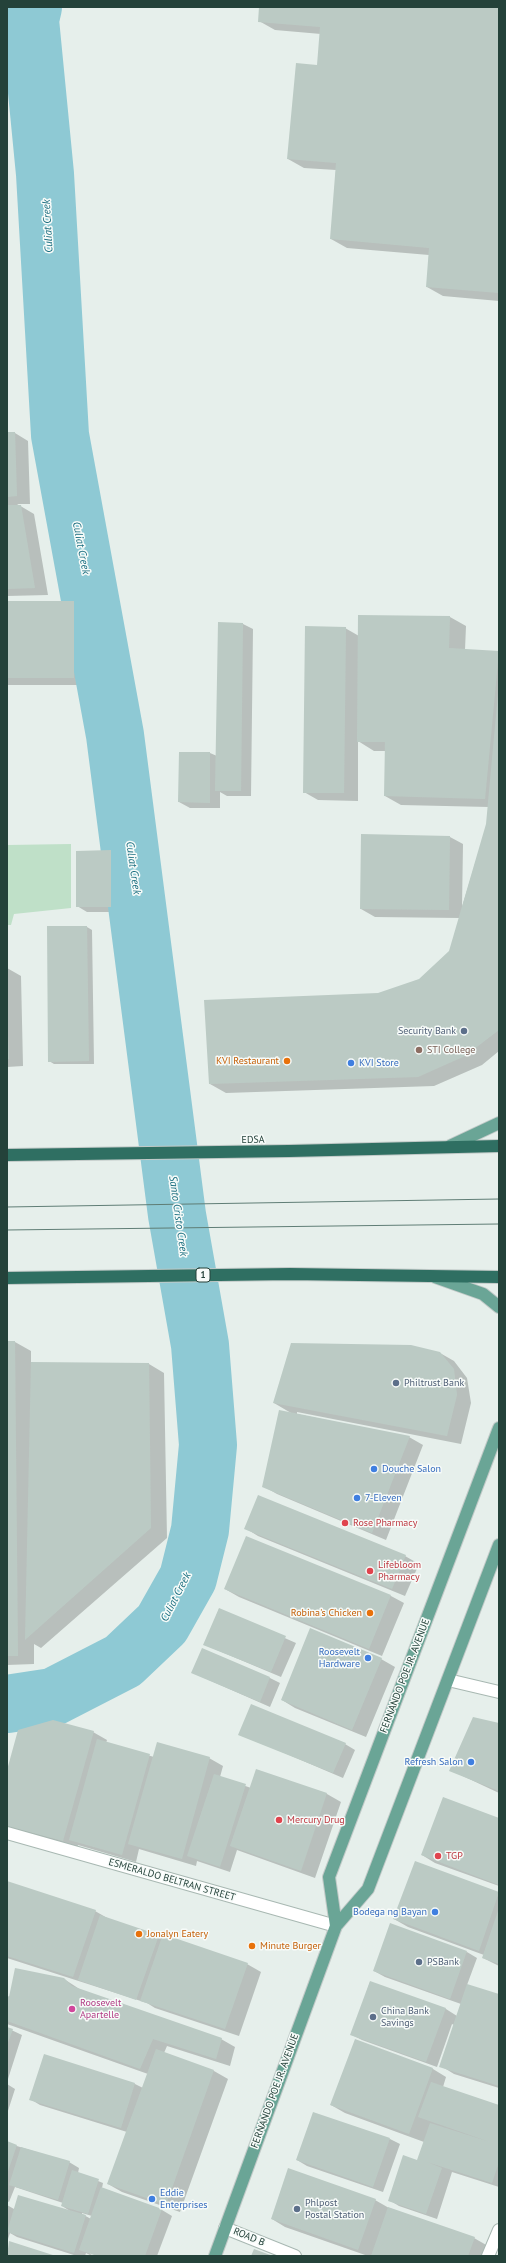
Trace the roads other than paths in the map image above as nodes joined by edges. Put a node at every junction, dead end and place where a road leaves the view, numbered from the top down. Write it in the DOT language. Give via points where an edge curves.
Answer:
graph roads {
  1 [pos="499,1123"];
  2 [pos="450,1146"];
  3 [pos="499,1146"];
  4 [pos="7,1155"];
  5 [pos="430,1276"];
  6 [pos="499,1277"];
  7 [pos="7,1278"];
  8 [pos="499,1307"];
  9 [pos="499,1428"];
  10 [pos="499,1545"];
  11 [pos="448,1680"];
  12 [pos="499,1692"];
  13 [pos="7,1833"];
  14 [pos="336,1926"];
  15 [pos="225,2228"];
  16 [pos="499,2230"];
  17 [pos="215,2256"];
  18 [pos="295,2256"];
  19 [pos="488,2256"];
  1 -- 2 [label="main road"];
  2 -- 3 [label="highway, EDSA"];
  2 -- 4 [label="highway, EDSA"];
  5 -- 6 [label="highway, 1"];
  5 -- 7 [label="highway, 1" via="290,1274"];
  5 -- 8 [label="main road" via="483,1294"];
  9 -- 14 [label="main road, FERNANDO POE JR. AVENUE" via="329,1877"];
  10 -- 11 [label="main road, FERNANDO POE JR. AVENUE"];
  11 -- 12 [label="street"];
  11 -- 14 [label="main road, FERNANDO POE JR. AVENUE" via="368,1889"];
  13 -- 14 [label="street, ESMERALDO BELTRAN STREET"];
  14 -- 15 [label="main road, FERNANDO POE JR. AVENUE"];
  15 -- 17 [label="main road, FERNANDO POE JR. AVENUE"];
  15 -- 18 [label="street, ROAD B"];
  16 -- 19 [label="street"];
}
